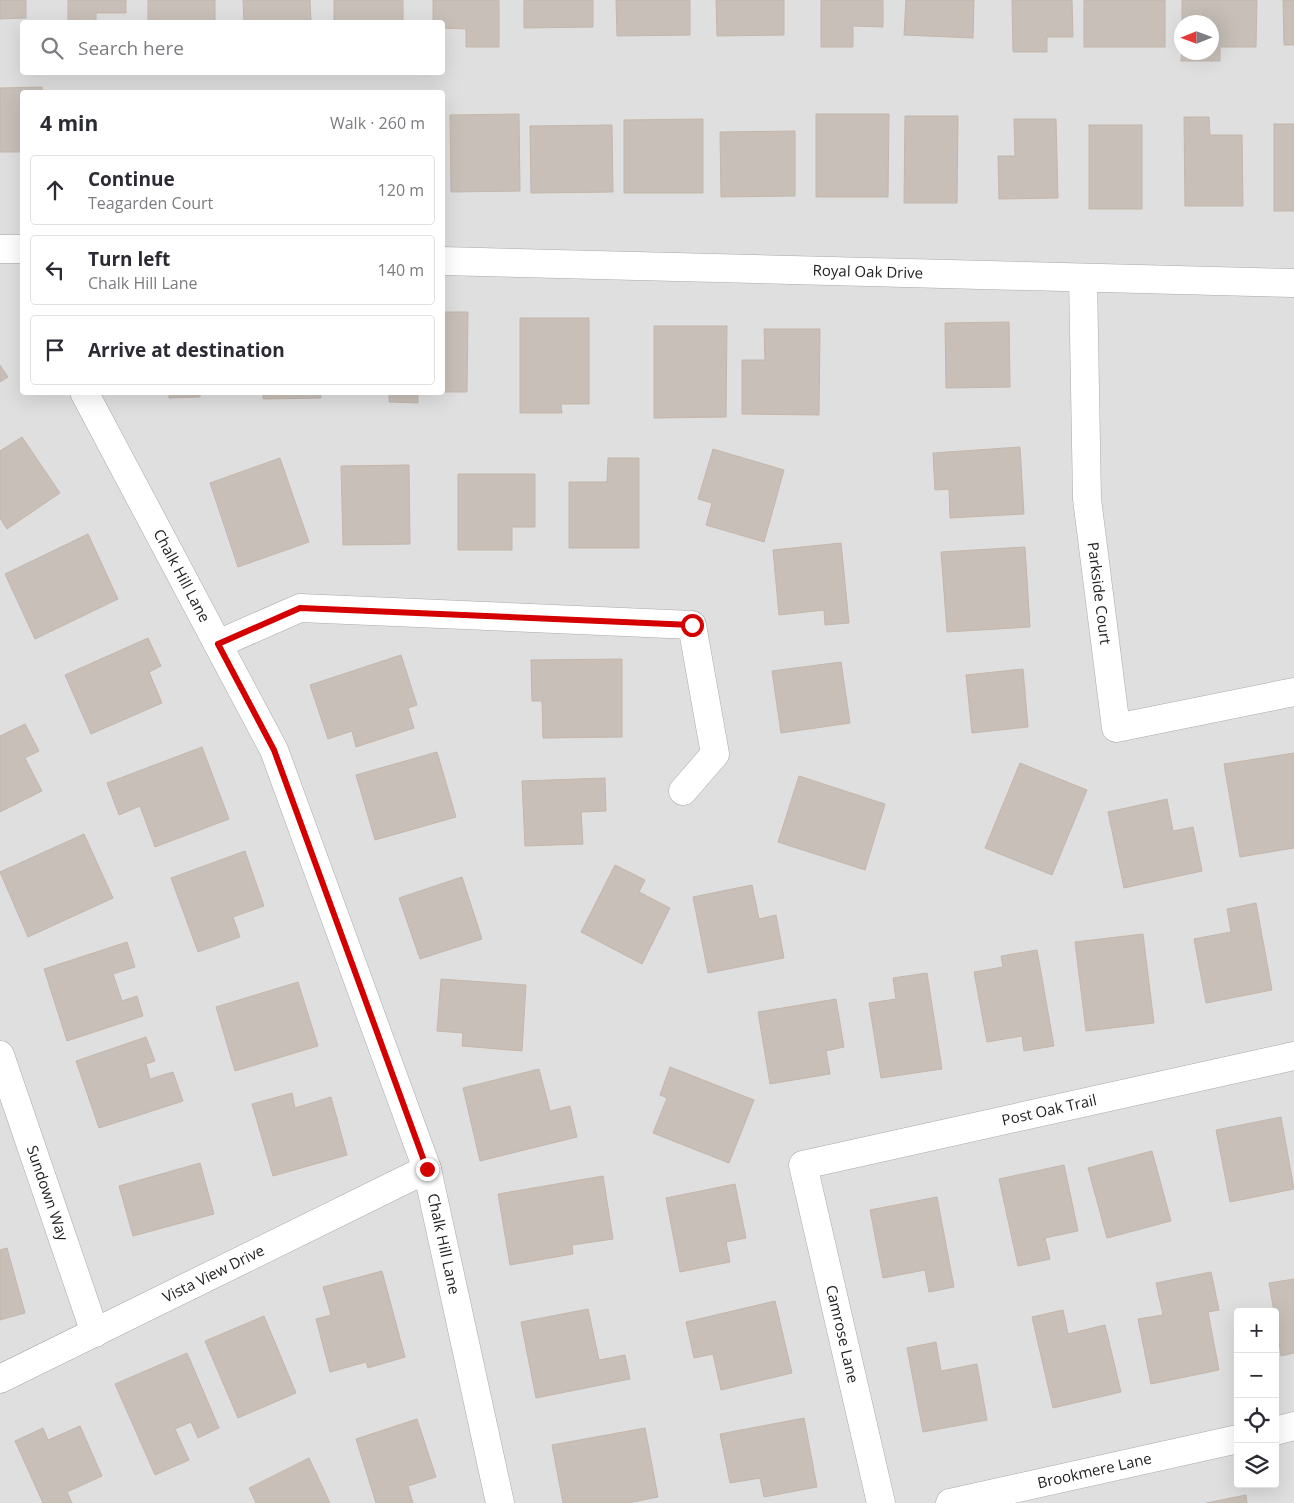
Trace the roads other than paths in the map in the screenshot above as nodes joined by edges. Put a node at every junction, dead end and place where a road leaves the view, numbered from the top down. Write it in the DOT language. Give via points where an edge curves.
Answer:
graph roads {
  1 [pos="0,249"];
  2 [pos="20,250"];
  3 [pos="445,261"];
  4 [pos="1083,278"];
  5 [pos="1294,284"];
  6 [pos="86,395"];
  7 [pos="218,644"];
  8 [pos="1294,692"];
  9 [pos="683,792"];
  10 [pos="0,1055"];
  11 [pos="1294,1056"];
  12 [pos="803,1165"];
  13 [pos="427,1169"];
  14 [pos="95,1333"];
  15 [pos="0,1379"];
  16 [pos="1294,1426"];
  17 [pos="1279,1430"];
  18 [pos="1234,1440"];
  19 [pos="500,1503"];
  20 [pos="881,1503"];
  21 [pos="950,1503"];
  1 -- 2 [label="street"];
  3 -- 4 [label="street, Royal Oak Drive"];
  4 -- 5 [label="street, Royal Oak Drive"];
  4 -- 8 [label="street, Parkside Court" via="1087,499 1116,728"];
  6 -- 7 [label="street, Chalk Hill Lane"];
  7 -- 9 [label="street" via="300,608 692,625 715,754"];
  7 -- 13 [label="street, Chalk Hill Lane" via="274,750"];
  10 -- 14 [label="street, Sundown Way"];
  11 -- 12 [label="street, Post Oak Trail"];
  12 -- 20 [label="street, Camrose Lane"];
  13 -- 14 [label="street, Vista View Drive"];
  13 -- 19 [label="street, Chalk Hill Lane"];
  14 -- 15 [label="street, Vista View Drive"];
  16 -- 17 [label="street"];
  18 -- 21 [label="street, Brookmere Lane"];
}
